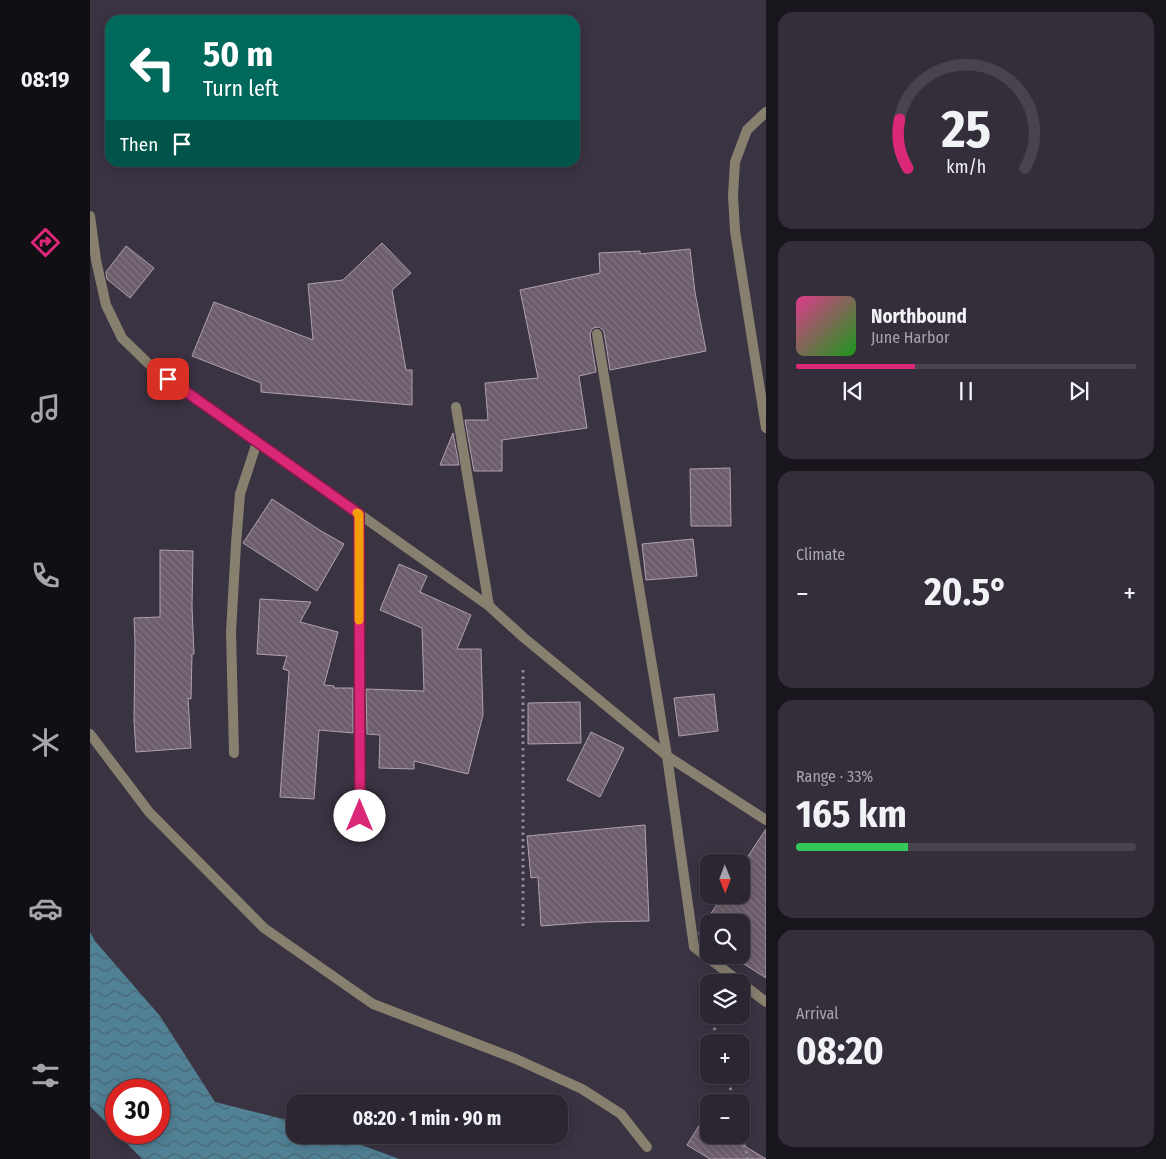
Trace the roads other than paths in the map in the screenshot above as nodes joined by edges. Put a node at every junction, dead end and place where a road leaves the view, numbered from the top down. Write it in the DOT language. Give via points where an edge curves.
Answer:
graph roads {
  1 [pos="766,112"];
  2 [pos="90,216"];
  3 [pos="597,334"];
  4 [pos="456,407"];
  5 [pos="766,428"];
  6 [pos="257,442"];
  7 [pos="359,514"];
  8 [pos="489,606"];
  9 [pos="90,734"];
  10 [pos="234,753"];
  11 [pos="667,756"];
  12 [pos="360,816"];
  13 [pos="766,820"];
  14 [pos="730,974"];
  15 [pos="750,990"];
  16 [pos="766,1002"];
  17 [pos="647,1148"];
  1 -- 5 [label="street" via="746,130 735,162 733,195 735,231"];
  2 -- 6 [label="street" via="106,306 122,338 154,368"];
  3 -- 11 [label="street"];
  4 -- 8 [label="street"];
  6 -- 7 [label="street"];
  6 -- 10 [label="street" via="240,494 236,544 231,632"];
  7 -- 8 [label="street"];
  7 -- 12 [label="street"];
  8 -- 11 [label="street"];
  9 -- 17 [label="street" via="149,812 264,928 373,1004 516,1059 582,1089 621,1114"];
  11 -- 13 [label="street"];
  11 -- 14 [label="street" via="694,946"];
  15 -- 16 [label="street"];
}
